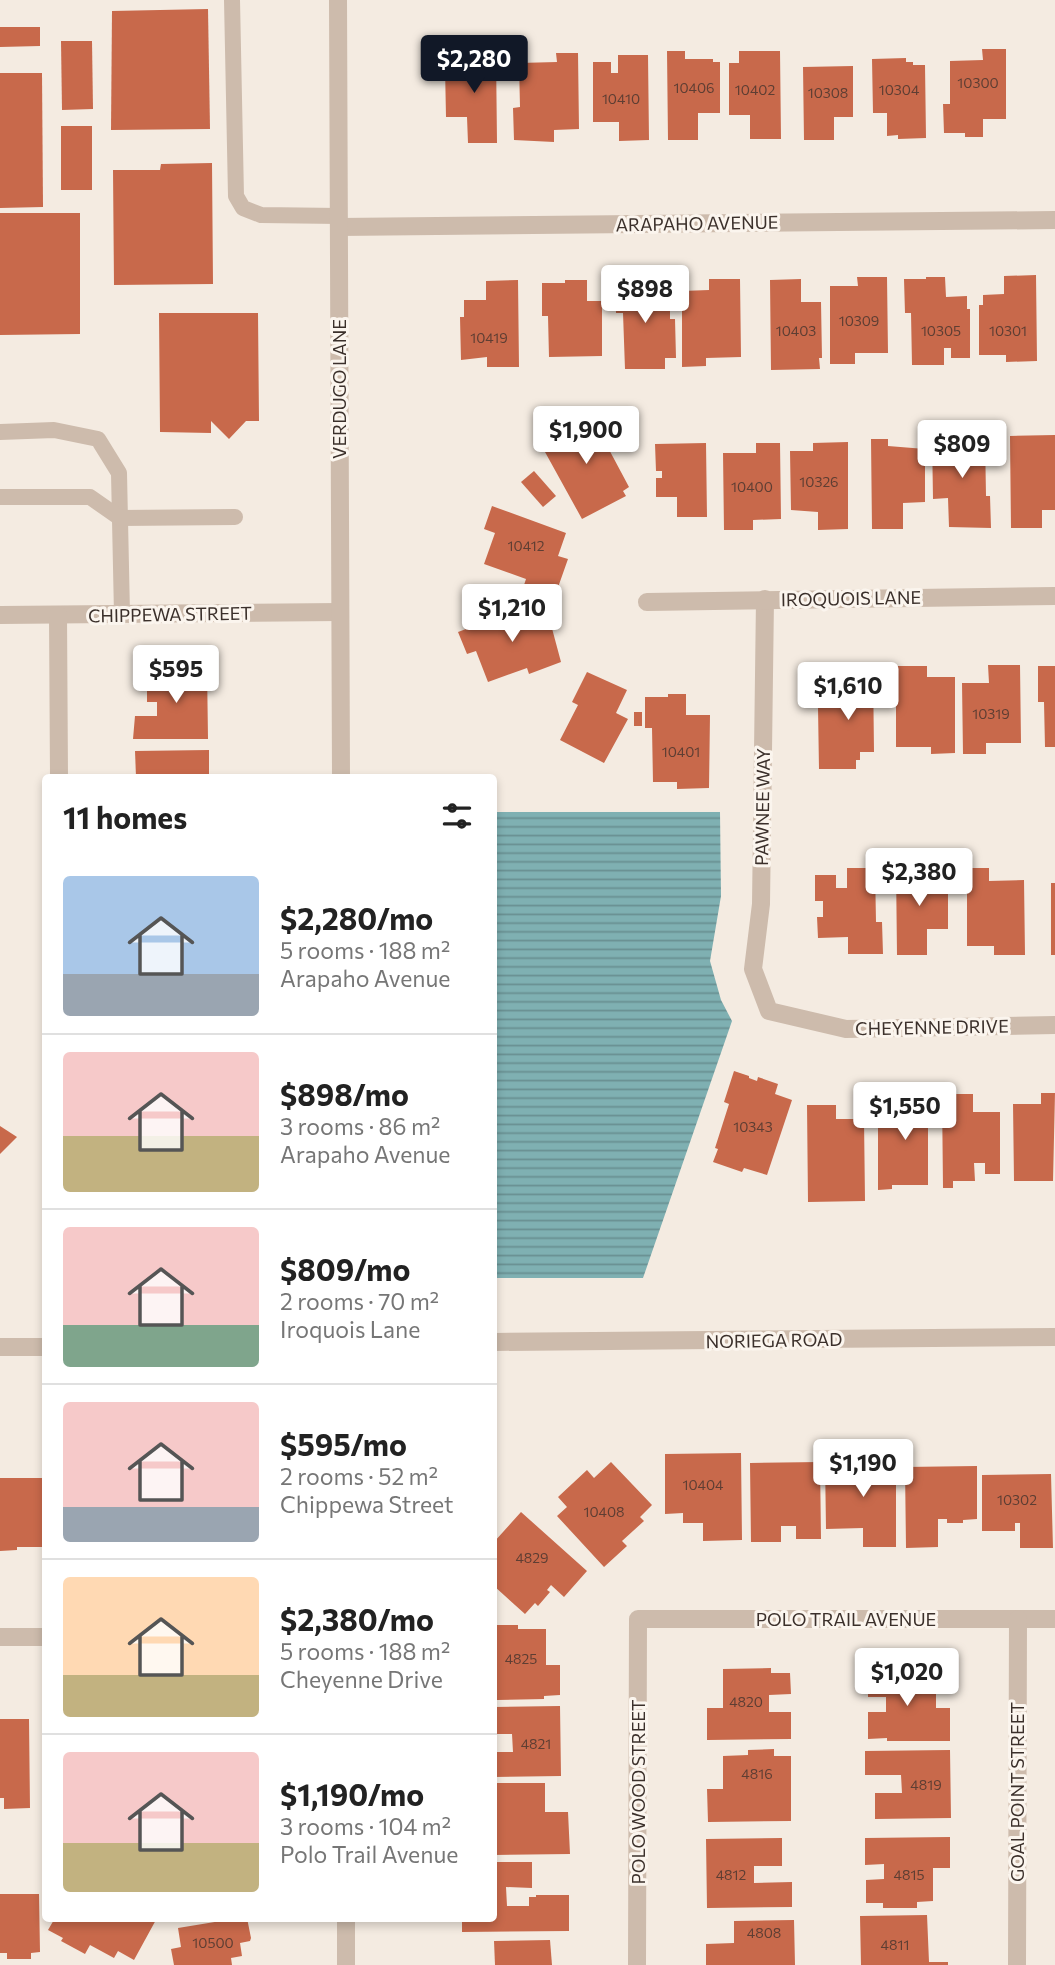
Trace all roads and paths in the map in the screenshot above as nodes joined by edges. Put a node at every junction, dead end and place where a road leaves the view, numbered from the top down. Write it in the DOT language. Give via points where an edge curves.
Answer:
graph roads {
  1 [pos="232,0"];
  2 [pos="338,0"];
  3 [pos="1055,220"];
  4 [pos="338,221"];
  5 [pos="0,432"];
  6 [pos="0,497"];
  7 [pos="235,517"];
  8 [pos="120,518"];
  9 [pos="1055,596"];
  10 [pos="765,599"];
  11 [pos="647,602"];
  12 [pos="340,612"];
  13 [pos="122,614"];
  14 [pos="0,615"];
  15 [pos="58,615"];
  16 [pos="59,774"];
  17 [pos="341,774"];
  18 [pos="769,1012"];
  19 [pos="1055,1025"];
  20 [pos="1055,1337"];
  21 [pos="497,1342"];
  22 [pos="0,1347"];
  23 [pos="42,1347"];
  24 [pos="638,1619"];
  25 [pos="1018,1619"];
  26 [pos="1055,1619"];
  27 [pos="0,1637"];
  28 [pos="42,1637"];
  29 [pos="346,1922"];
  30 [pos="346,1965"];
  31 [pos="637,1965"];
  32 [pos="1017,1965"];
  1 -- 4 [label="lane" via="236,196 243,208 261,215"];
  2 -- 4 [label="street, VERDUGO LANE"];
  3 -- 4 [label="street, ARAPAHO AVENUE"];
  4 -- 12 [label="street, VERDUGO LANE"];
  5 -- 8 [label="lane" via="54,430 98,439 119,473"];
  6 -- 8 [label="lane" via="90,497"];
  7 -- 8 [label="lane"];
  8 -- 13 [label="lane"];
  9 -- 10 [label="street, IROQUOIS LANE"];
  10 -- 11 [label="street, IROQUOIS LANE"];
  10 -- 18 [label="street, PAWNEE WAY" via="761,904 753,969"];
  12 -- 13 [label="street, CHIPPEWA STREET"];
  12 -- 17 [label="street, VERDUGO LANE"];
  13 -- 15 [label="street, CHIPPEWA STREET"];
  14 -- 15 [label="street, CHIPPEWA STREET"];
  15 -- 16 [label="street"];
  18 -- 19 [label="street, CHEYENNE DRIVE" via="846,1028"];
  20 -- 21 [label="street, NORIEGA ROAD"];
  22 -- 23 [label="street"];
  24 -- 25 [label="street, POLO TRAIL AVENUE"];
  24 -- 31 [label="street, POLO WOOD STREET"];
  25 -- 26 [label="street, POLO TRAIL AVENUE"];
  25 -- 32 [label="street, GOAL POINT STREET"];
  27 -- 28 [label="street"];
  29 -- 30 [label="street"];
}
